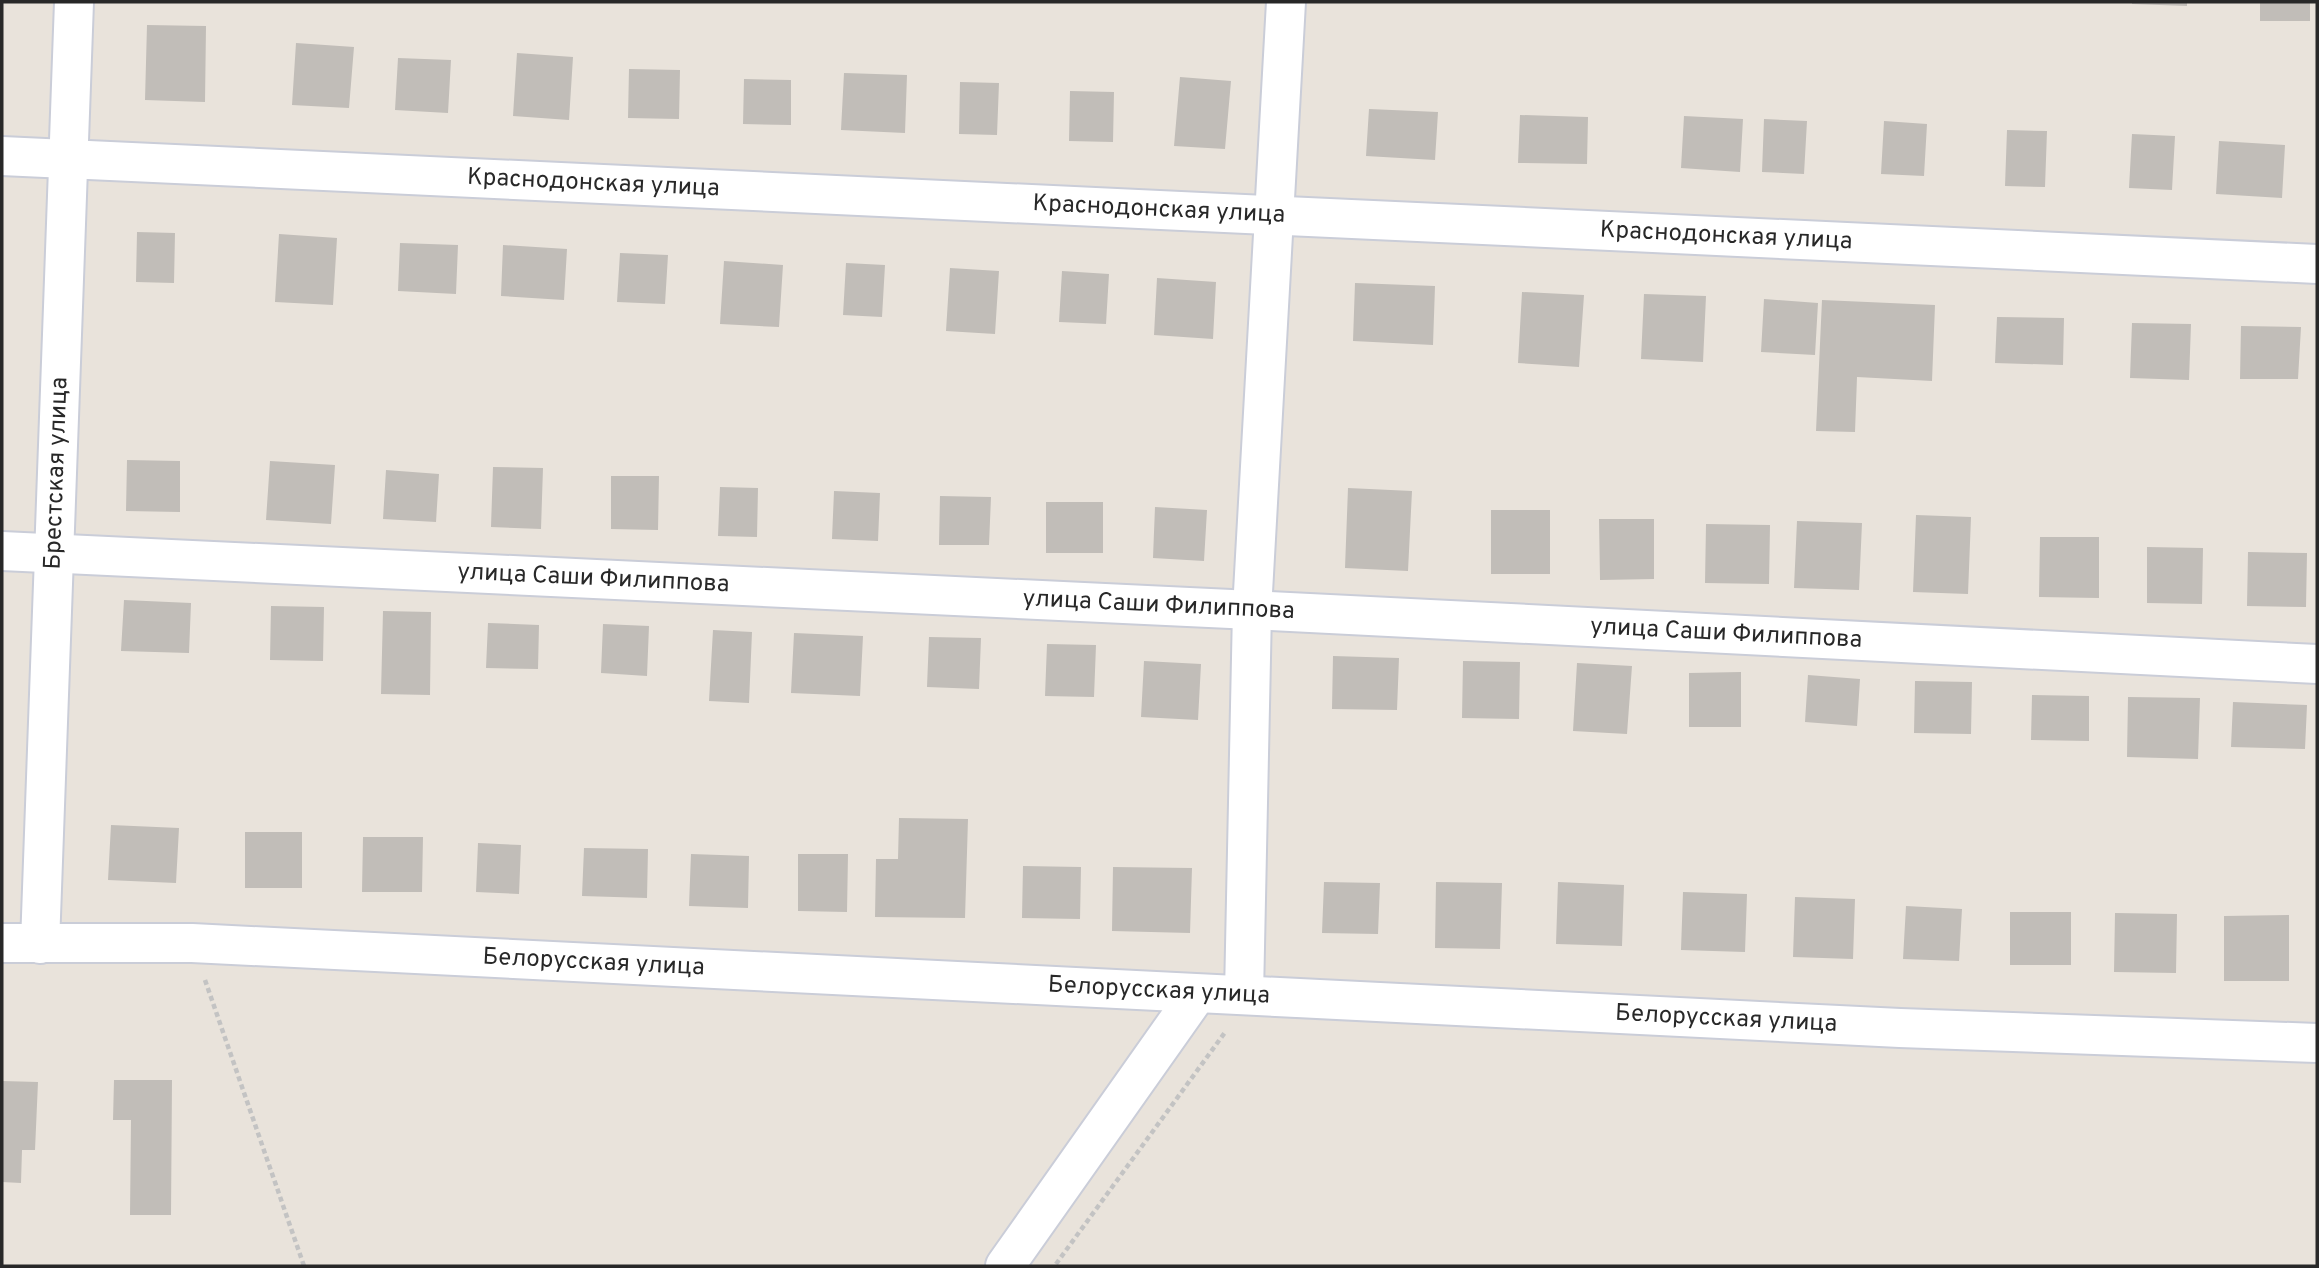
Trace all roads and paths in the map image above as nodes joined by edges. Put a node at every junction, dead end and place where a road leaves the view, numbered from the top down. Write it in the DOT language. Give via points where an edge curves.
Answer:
graph roads {
  1 [pos="74,2"];
  2 [pos="1286,2"];
  3 [pos="2,156"];
  4 [pos="68,160"];
  5 [pos="1274,217"];
  6 [pos="2317,264"];
  7 [pos="2,551"];
  8 [pos="55,554"];
  9 [pos="1252,610"];
  10 [pos="2317,664"];
  11 [pos="2,943"];
  12 [pos="192,943"];
  13 [pos="40,944"];
  14 [pos="1197,994"];
  15 [pos="1247,996"];
  16 [pos="2317,1043"];
  17 [pos="304,1266"];
  18 [pos="1005,1266"];
  19 [pos="1055,1266"];
  1 -- 4 [label="street, Брестская улица"];
  2 -- 5 [label="street"];
  3 -- 4 [label="street, Краснодонская улица"];
  4 -- 5 [label="street, Краснодонская улица"];
  4 -- 8 [label="street, Брестская улица"];
  5 -- 6 [label="street, Краснодонская улица"];
  5 -- 9 [label="street"];
  7 -- 8 [label="street, улица Саши Филиппова"];
  8 -- 9 [label="street, улица Саши Филиппова"];
  8 -- 13 [label="street, Брестская улица"];
  9 -- 10 [label="street, улица Саши Филиппова"];
  9 -- 15 [label="street"];
  11 -- 13 [label="street, Белорусская улица"];
  12 -- 13 [label="street, Белорусская улица"];
  12 -- 14 [label="street, Белорусская улица"];
  12 -- 17 [label="path"];
  14 -- 15 [label="street, Белорусская улица"];
  14 -- 18 [label="street"];
  15 -- 16 [label="street, Белорусская улица"];
  15 -- 19 [label="path"];
}
